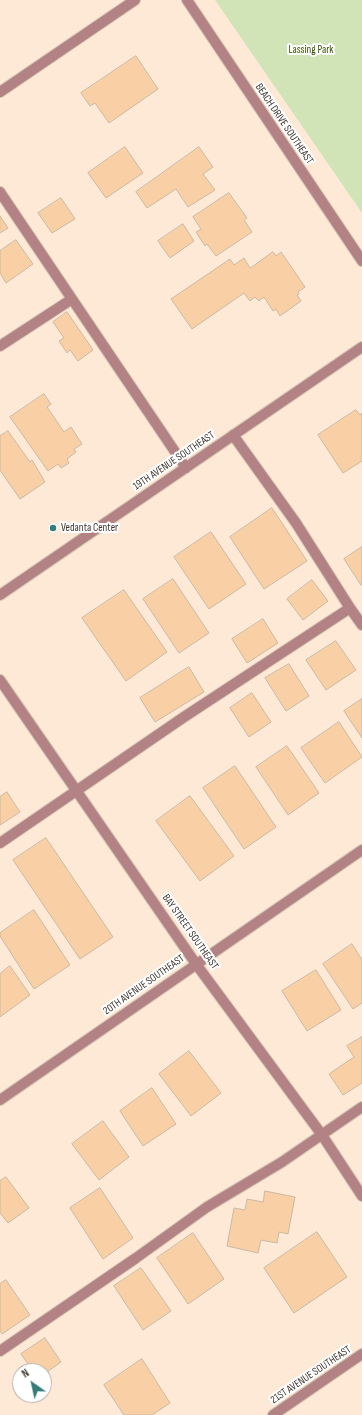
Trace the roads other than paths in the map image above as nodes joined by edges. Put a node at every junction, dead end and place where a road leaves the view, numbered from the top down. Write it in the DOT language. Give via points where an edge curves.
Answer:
graph roads {
  1 [pos="135,0"];
  2 [pos="187,0"];
  3 [pos="0,92"];
  4 [pos="0,192"];
  5 [pos="362,261"];
  6 [pos="72,299"];
  7 [pos="0,346"];
  8 [pos="362,347"];
  9 [pos="233,435"];
  10 [pos="186,468"];
  11 [pos="0,595"];
  12 [pos="350,608"];
  13 [pos="362,625"];
  14 [pos="0,680"];
  15 [pos="76,790"];
  16 [pos="0,843"];
  17 [pos="362,850"];
  18 [pos="196,964"];
  19 [pos="0,1100"];
  20 [pos="362,1107"];
  21 [pos="322,1135"];
  22 [pos="362,1196"];
  23 [pos="0,1351"];
  24 [pos="362,1354"];
  25 [pos="273,1415"];
  1 -- 3 [label="street"];
  2 -- 5 [label="street, BEACH DRIVE SOUTHEAST"];
  4 -- 6 [label="street"];
  6 -- 7 [label="street"];
  6 -- 10 [label="street"];
  8 -- 9 [label="street, 19TH AVENUE SOUTHEAST"];
  9 -- 10 [label="street, 19TH AVENUE SOUTHEAST"];
  9 -- 12 [label="street" via="296,523"];
  10 -- 11 [label="street, 19TH AVENUE SOUTHEAST"];
  12 -- 13 [label="street"];
  12 -- 15 [label="street"];
  14 -- 15 [label="street, BAY STREET SOUTHEAST"];
  15 -- 16 [label="street"];
  15 -- 18 [label="street, BAY STREET SOUTHEAST"];
  17 -- 18 [label="street, 20TH AVENUE SOUTHEAST"];
  18 -- 19 [label="street, 20TH AVENUE SOUTHEAST"];
  18 -- 21 [label="street, BAY STREET SOUTHEAST"];
  20 -- 21 [label="street"];
  21 -- 22 [label="street, BAY STREET SOUTHEAST"];
  21 -- 23 [label="street" via="207,1207"];
  24 -- 25 [label="street, 21ST AVENUE SOUTHEAST"];
}
